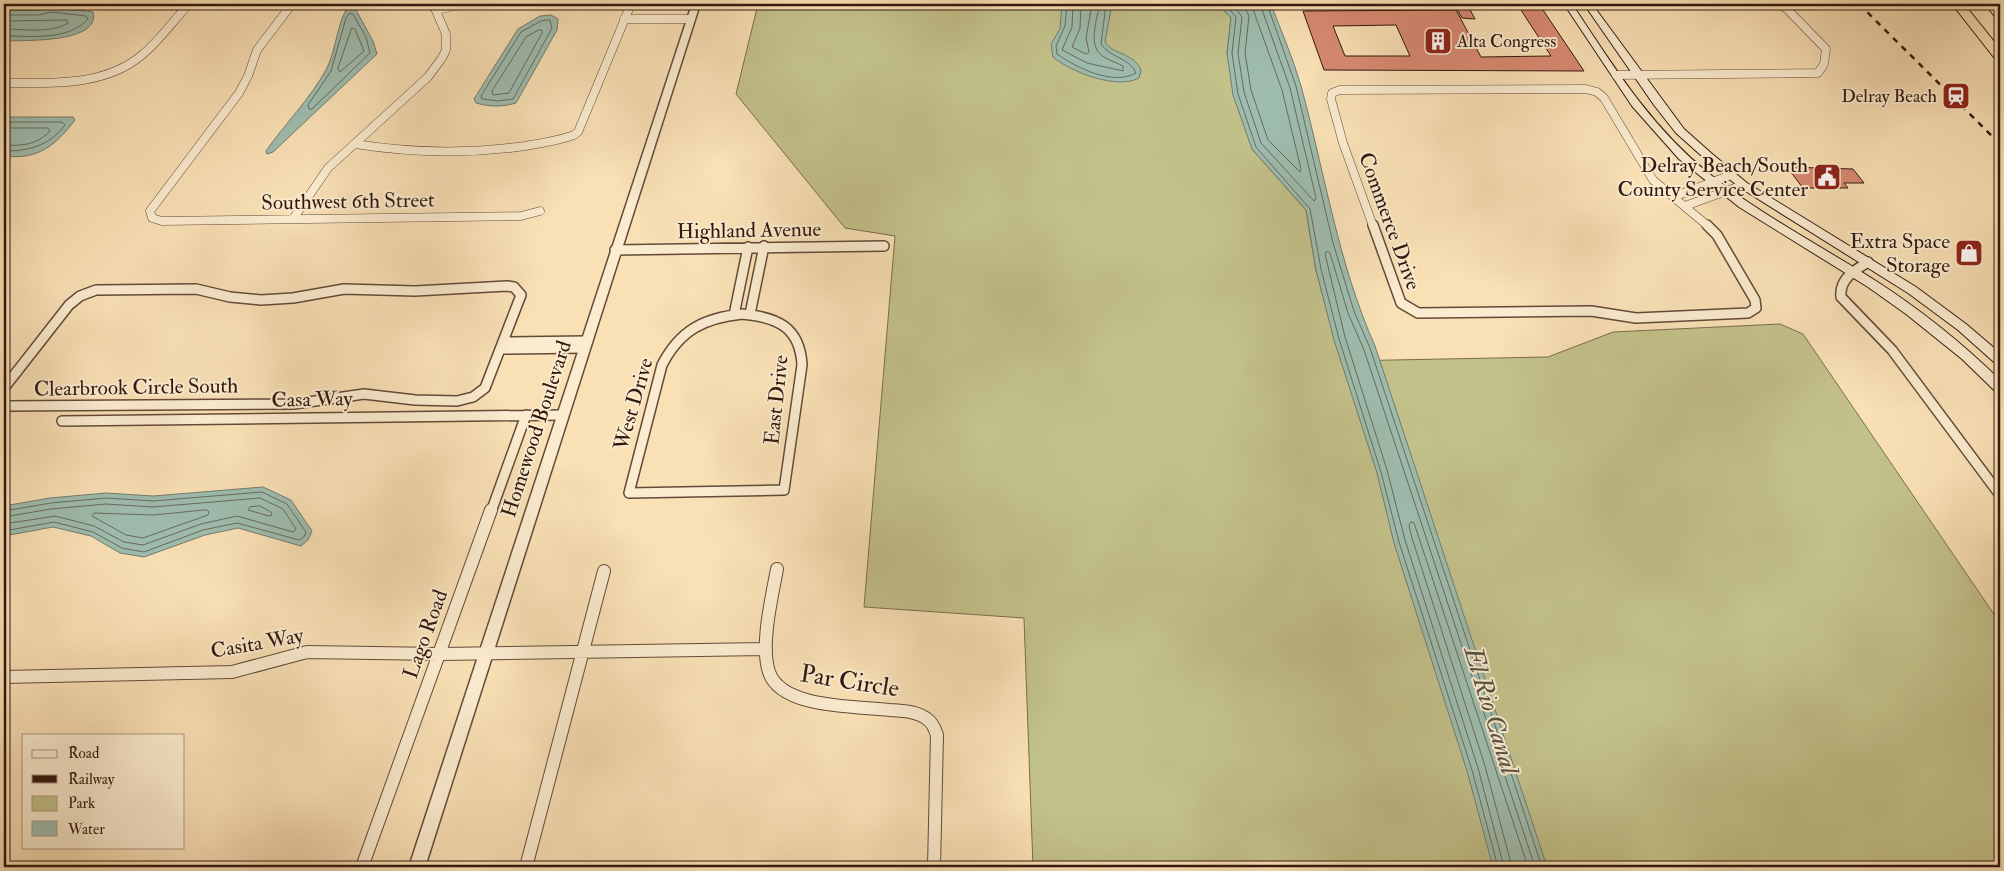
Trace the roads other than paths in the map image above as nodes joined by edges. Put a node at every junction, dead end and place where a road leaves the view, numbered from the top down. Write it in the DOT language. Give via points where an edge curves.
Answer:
graph roads {
  1 [pos="189,4"];
  2 [pos="292,4"];
  3 [pos="462,4"];
  4 [pos="631,4"];
  5 [pos="696,4"];
  6 [pos="1568,4"];
  7 [pos="1588,4"];
  8 [pos="1778,4"];
  9 [pos="1958,4"];
  10 [pos="1991,4"];
  11 [pos="435,7"];
  12 [pos="2000,15"];
  13 [pos="625,17"];
  14 [pos="692,17"];
  15 [pos="2000,57"];
  16 [pos="1616,75"];
  17 [pos="1638,76"];
  18 [pos="4,83"];
  19 [pos="355,144"];
  20 [pos="1731,175"];
  21 [pos="1714,182"];
  22 [pos="1743,185"];
  23 [pos="1726,192"];
  24 [pos="1673,197"];
  25 [pos="1685,206"];
  26 [pos="540,211"];
  27 [pos="293,219"];
  28 [pos="764,246"];
  29 [pos="884,246"];
  30 [pos="748,247"];
  31 [pos="615,250"];
  32 [pos="1868,262"];
  33 [pos="1853,272"];
  34 [pos="742,314"];
  35 [pos="585,344"];
  36 [pos="503,345"];
  37 [pos="2000,360"];
  38 [pos="4,388"];
  39 [pos="2000,388"];
  40 [pos="4,406"];
  41 [pos="562,414"];
  42 [pos="526,415"];
  43 [pos="62,421"];
  44 [pos="629,493"];
  45 [pos="2000,495"];
  46 [pos="777,569"];
  47 [pos="604,571"];
  48 [pos="766,649"];
  49 [pos="486,652"];
  50 [pos="583,652"];
  51 [pos="440,654"];
  52 [pos="4,677"];
  53 [pos="362,867"];
  54 [pos="417,867"];
  55 [pos="526,867"];
  56 [pos="934,867"];
  1 -- 18 [label="street" via="141,56 116,70 74,82"];
  2 -- 27 [label="street, Southwest 6th Street" via="257,50 239,92 150,211 156,220"];
  3 -- 11 [label="street"];
  4 -- 13 [label="street"];
  5 -- 14 [label="street, Homewood Boulevard"];
  6 -- 16 [label="main road"];
  7 -- 17 [label="main road"];
  8 -- 17 [label="street" via="1787,8 1826,49 1821,72 1804,75"];
  9 -- 15 [label="highway"];
  10 -- 12 [label="highway"];
  11 -- 19 [label="street" via="448,39 439,64"];
  13 -- 14 [label="street"];
  13 -- 19 [label="street" via="574,135 519,147 469,152 413,152"];
  14 -- 31 [label="street, Homewood Boulevard"];
  16 -- 17 [label="street"];
  16 -- 21 [label="main road" via="1658,132"];
  17 -- 20 [label="main road" via="1680,131"];
  19 -- 27 [label="street" via="328,168"];
  20 -- 21 [label="street"];
  20 -- 22 [label="main road"];
  21 -- 23 [label="main road"];
  21 -- 24 [label="street"];
  22 -- 23 [label="street"];
  22 -- 32 [label="main road"];
  23 -- 25 [label="street"];
  23 -- 33 [label="main road"];
  24 -- 25 [label="street, Commerce Drive"];
  24 -- 25 [label="street, Commerce Drive" via="1653,180 1604,98 1591,90 1340,90 1331,96 1343,142 1401,303 1411,311 1425,314 1591,311 1636,318 1753,311 1755,300 1717,235"];
  26 -- 27 [label="street, Southwest 6th Street" via="521,216"];
  28 -- 29 [label="street, Highland Avenue"];
  28 -- 30 [label="street, Highland Avenue"];
  28 -- 34 [label="street"];
  30 -- 31 [label="street, Highland Avenue"];
  30 -- 34 [label="street"];
  31 -- 35 [label="street, Homewood Boulevard"];
  32 -- 33 [label="street"];
  32 -- 37 [label="main road" via="1962,327"];
  33 -- 39 [label="main road" via="1941,335"];
  33 -- 45 [label="street" via="1840,287 1841,297 1892,350"];
  34 -- 44 [label="street, West Drive" via="710,320 692,328 668,352"];
  34 -- 44 [label="street, East Drive" via="772,319 786,326 801,347 802,365 784,490"];
  35 -- 36 [label="street"];
  35 -- 41 [label="street, Homewood Boulevard"];
  36 -- 38 [label="street" via="521,299 519,291 507,286 415,291 344,289 261,300 196,289 96,290 80,296 69,305"];
  36 -- 40 [label="street, Clearbrook Circle South" via="485,388 476,395 457,401 364,394 294,404"];
  41 -- 42 [label="street, Casa Way"];
  41 -- 49 [label="street, Homewood Boulevard"];
  42 -- 43 [label="street, Casa Way"];
  42 -- 51 [label="street, Lago Road"];
  46 -- 48 [label="street"];
  47 -- 50 [label="street"];
  48 -- 50 [label="street"];
  48 -- 56 [label="street, Par Circle" via="766,667 774,682 796,698 911,712 920,714 934,726 937,735"];
  49 -- 50 [label="street"];
  49 -- 51 [label="street, Casita Way"];
  49 -- 54 [label="street, Homewood Boulevard"];
  50 -- 55 [label="street"];
  51 -- 52 [label="street, Casita Way" via="306,652 232,672"];
  51 -- 53 [label="street, Lago Road"];
}
